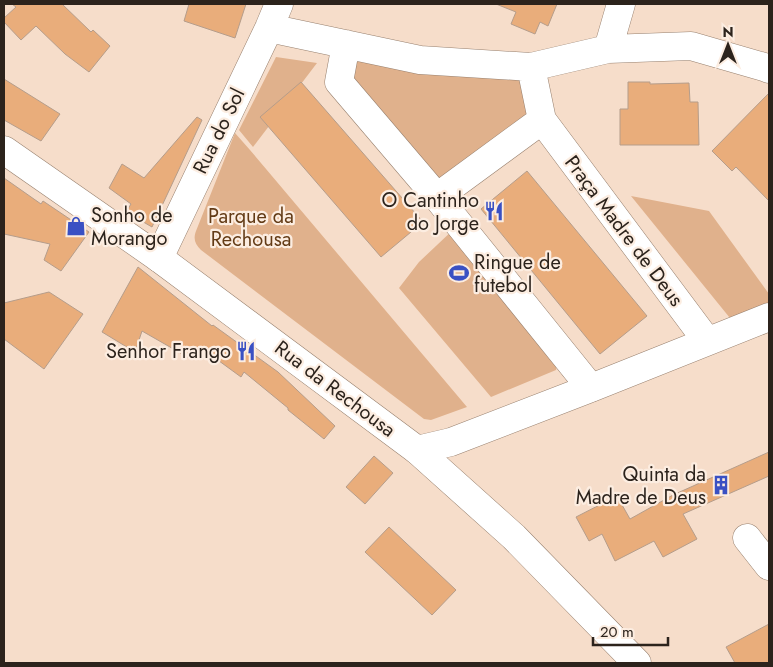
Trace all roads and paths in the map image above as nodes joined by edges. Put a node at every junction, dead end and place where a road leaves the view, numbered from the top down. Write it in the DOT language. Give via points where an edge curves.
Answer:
graph roads {
  1 [pos="279,4"];
  2 [pos="621,4"];
  3 [pos="269,28"];
  4 [pos="346,44"];
  5 [pos="608,49"];
  6 [pos="531,66"];
  7 [pos="769,69"];
  8 [pos="542,120"];
  9 [pos="4,150"];
  10 [pos="437,197"];
  11 [pos="159,258"];
  12 [pos="769,317"];
  13 [pos="707,342"];
  14 [pos="591,388"];
  15 [pos="418,450"];
  16 [pos="747,538"];
  17 [pos="769,566"];
  18 [pos="637,663"];
  1 -- 3 [label="street, Rua do Sol"];
  2 -- 5 [label="street"];
  3 -- 4 [label="street"];
  3 -- 11 [label="street, Rua do Sol"];
  4 -- 6 [label="street" via="420,60"];
  4 -- 10 [label="street" via="339,82"];
  5 -- 6 [label="street"];
  5 -- 7 [label="street" via="691,46"];
  6 -- 8 [label="street, Praça Madre de Deus"];
  8 -- 10 [label="street"];
  8 -- 13 [label="street, Praça Madre de Deus"];
  9 -- 11 [label="street, Rua da Rechousa"];
  10 -- 14 [label="street"];
  11 -- 15 [label="street, Rua da Rechousa"];
  12 -- 13 [label="street"];
  13 -- 14 [label="street"];
  14 -- 15 [label="street" via="451,442"];
  15 -- 18 [label="street, Rua da Rechousa" via="514,537"];
  16 -- 17 [label="street"];
}
